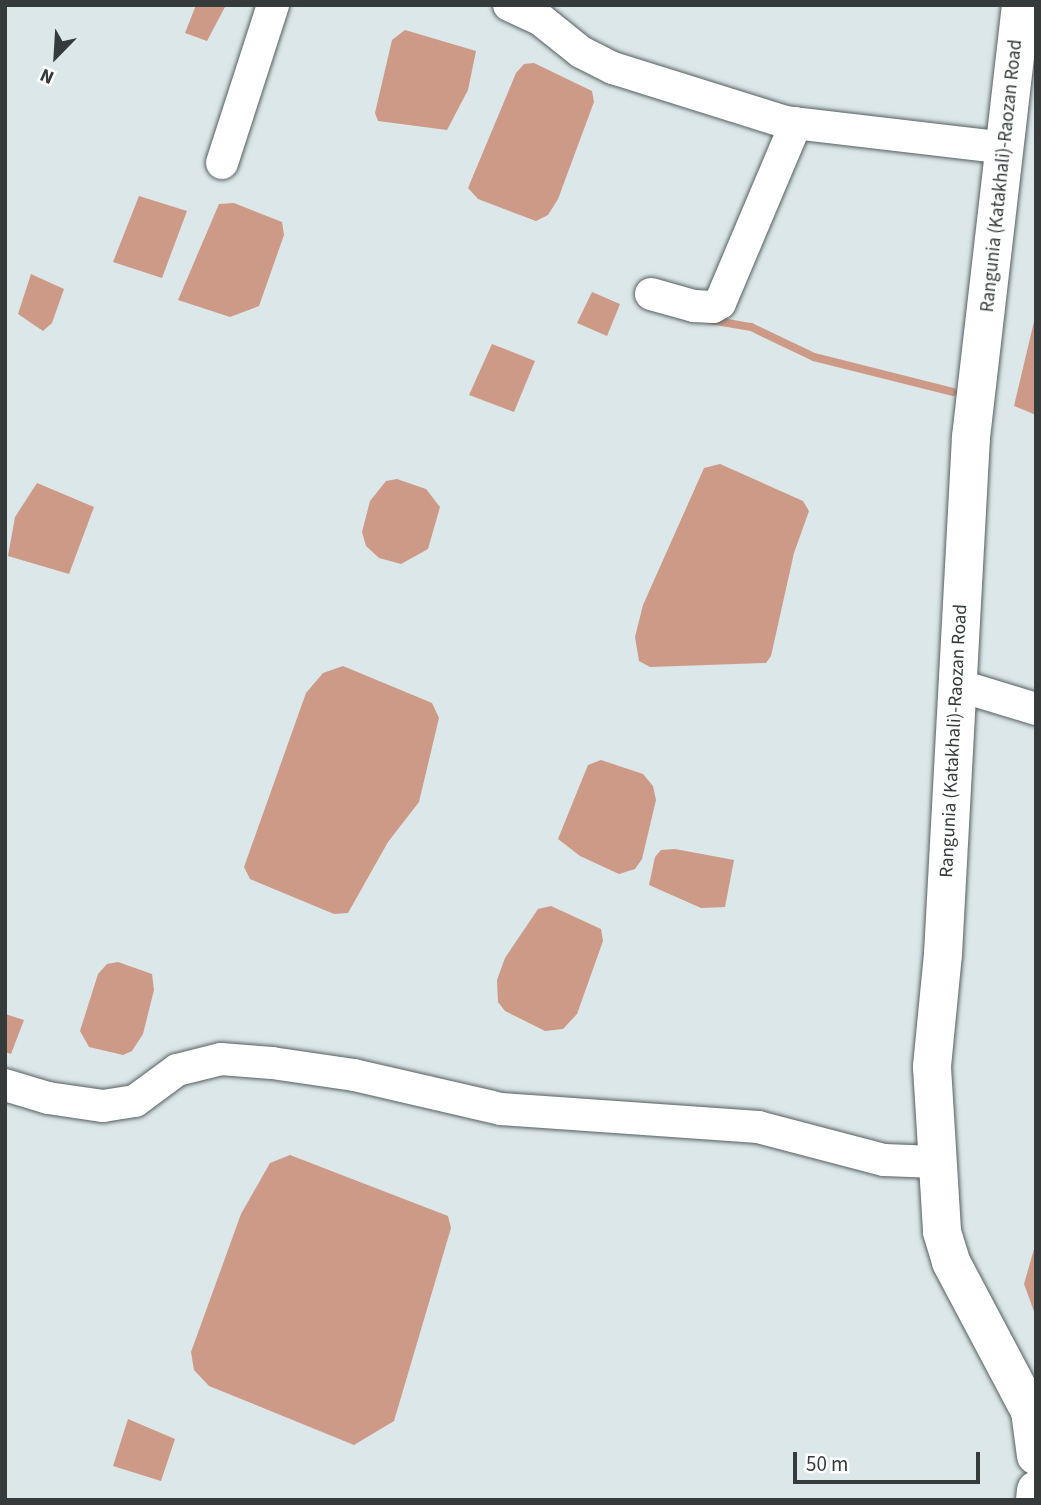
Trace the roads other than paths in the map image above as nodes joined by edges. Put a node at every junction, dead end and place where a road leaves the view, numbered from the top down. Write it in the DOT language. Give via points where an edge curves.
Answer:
graph roads {
  1 [pos="273,5"];
  2 [pos="509,5"];
  3 [pos="1021,5"];
  4 [pos="796,123"];
  5 [pos="1006,148"];
  6 [pos="222,163"];
  7 [pos="651,294"];
  8 [pos="957,685"];
  9 [pos="1036,709"];
  10 [pos="5,1086"];
  11 [pos="936,1162"];
  12 [pos="1031,1401"];
  13 [pos="1036,1456"];
  14 [pos="1036,1490"];
  15 [pos="1035,1500"];
  1 -- 6 [label="street"];
  2 -- 4 [label="street" via="541,20 581,52 612,68"];
  3 -- 5 [label="main road, Rangunia (Katakhali)-Raozan Road"];
  4 -- 5 [label="street"];
  4 -- 7 [label="street" via="720,303 713,307 677,303"];
  5 -- 8 [label="main road, Rangunia (Katakhali)-Raozan Road" via="971,437"];
  8 -- 9 [label="street"];
  8 -- 11 [label="main road, Rangunia (Katakhali)-Raozan Road" via="943,954 932,1067"];
  10 -- 11 [label="street" via="103,1106 135,1101 177,1070 221,1059 272,1063 354,1075 502,1109 758,1127 884,1160"];
  11 -- 12 [label="main road, Rangunia (Katakhali)-Raozan Road" via="942,1232 951,1262"];
  12 -- 13 [label="main road, Rangunia (Katakhali)-Raozan Road"];
  14 -- 15 [label="main road"];
}
